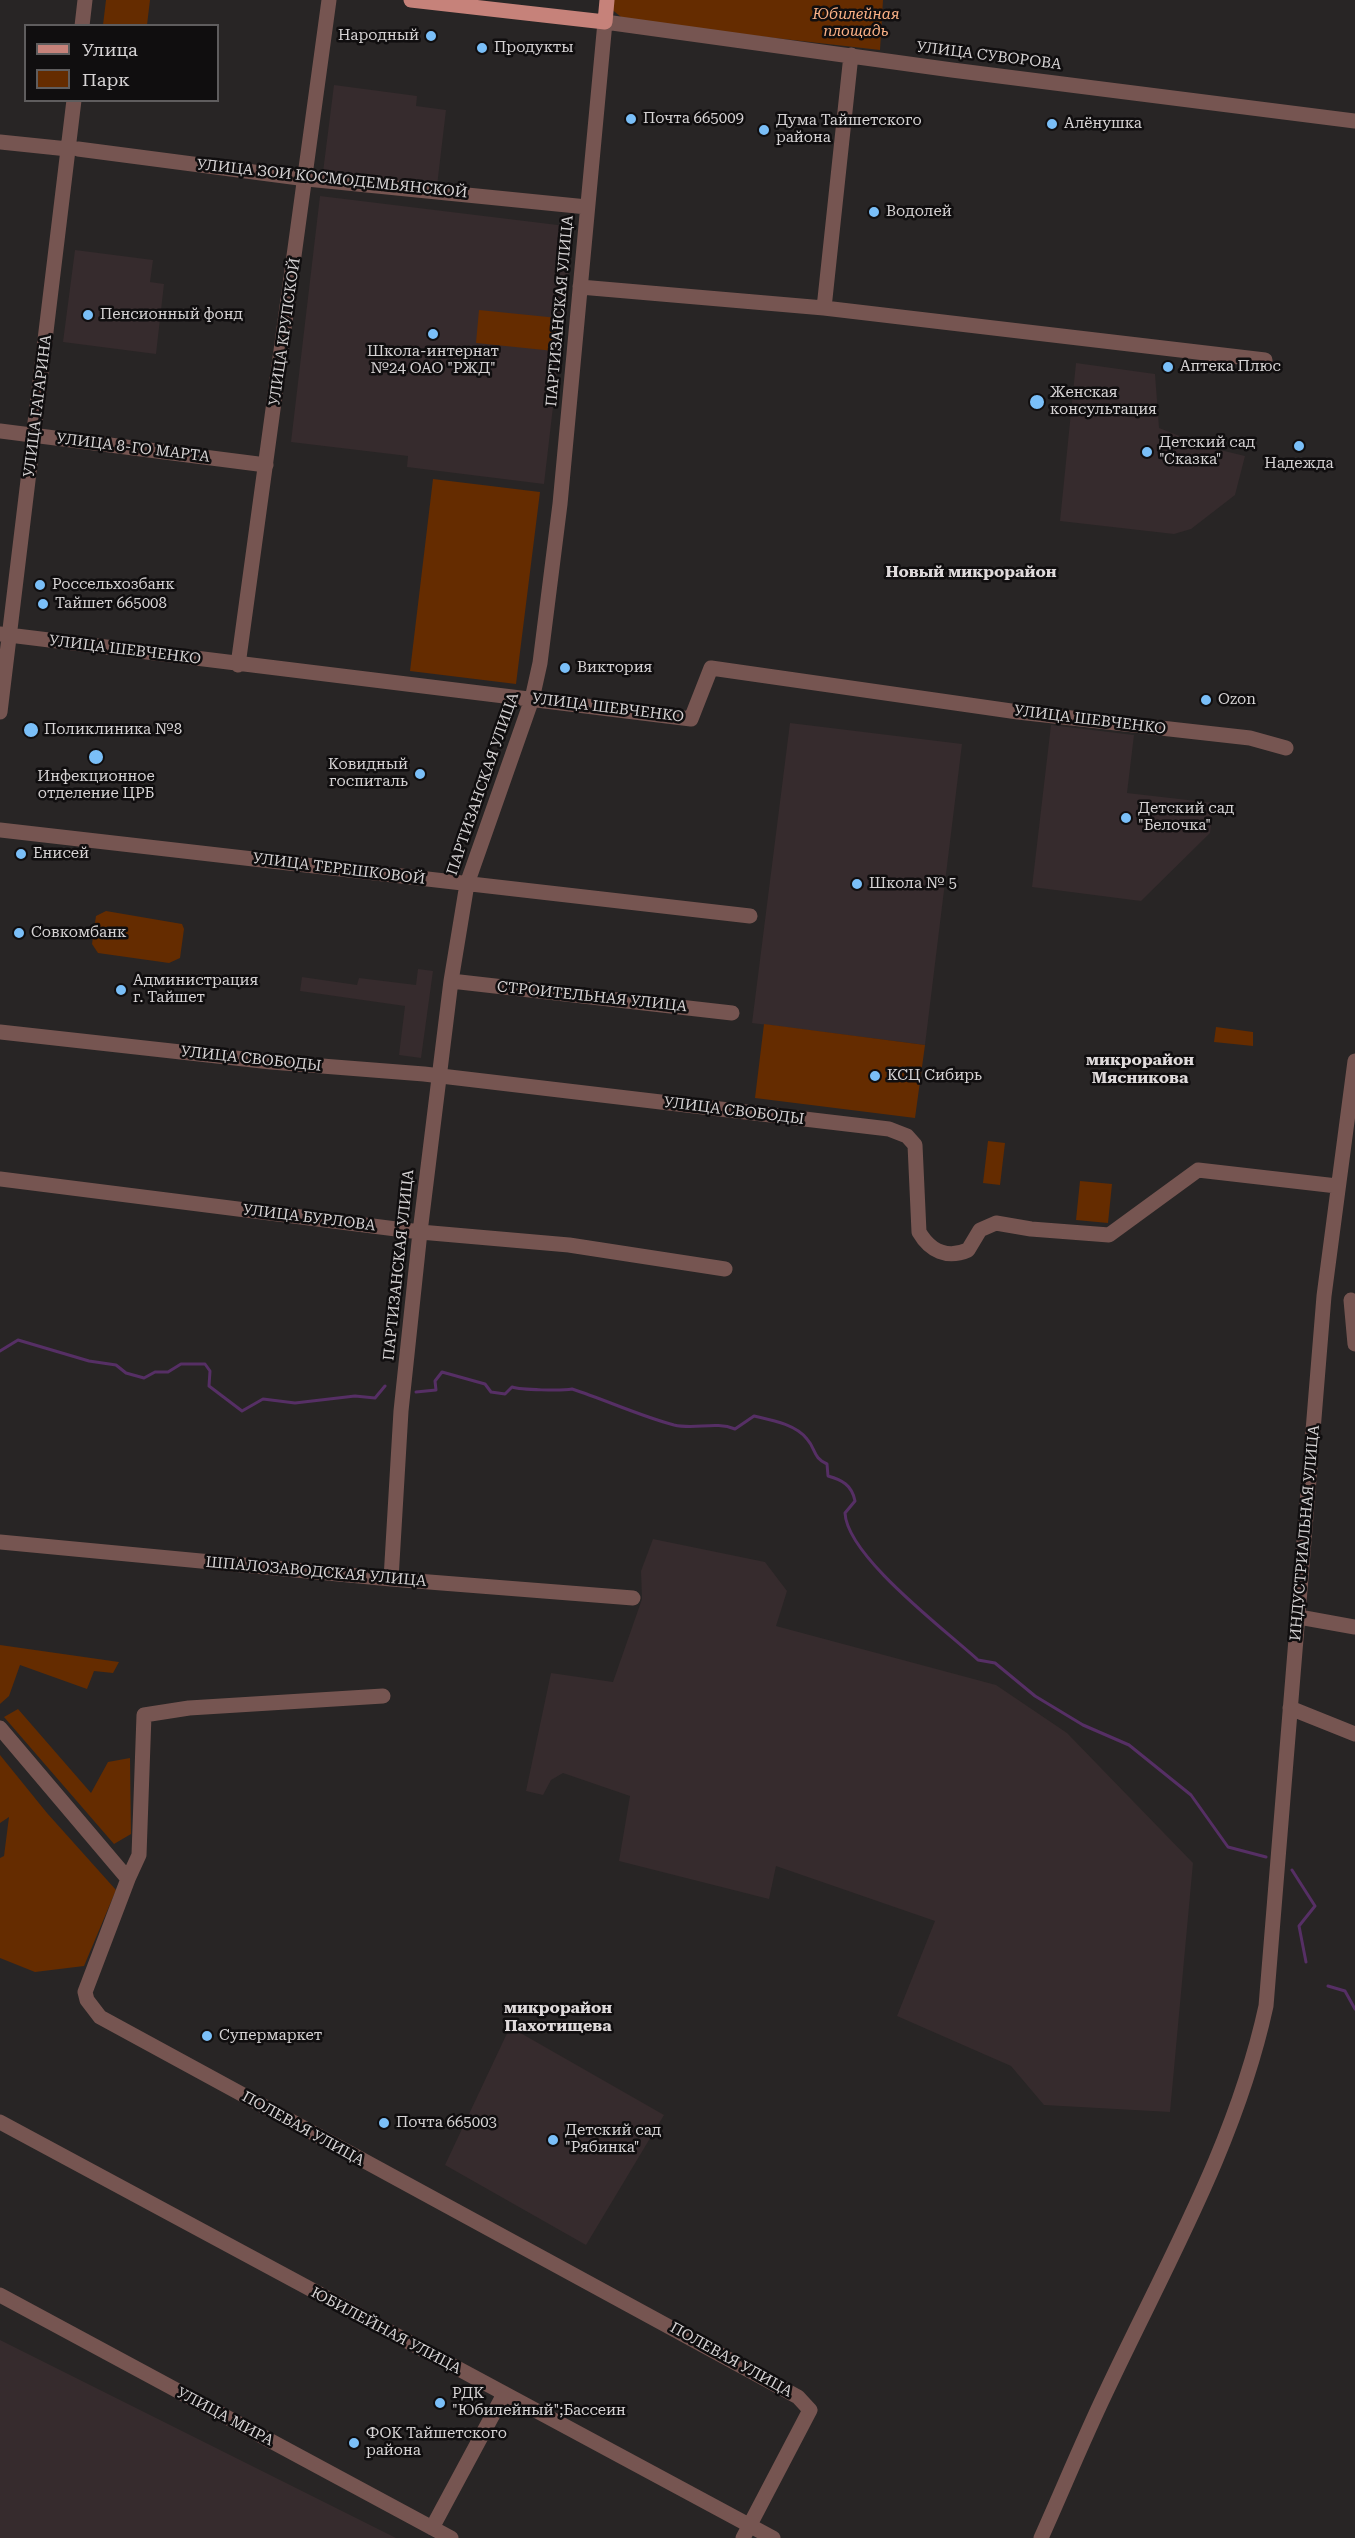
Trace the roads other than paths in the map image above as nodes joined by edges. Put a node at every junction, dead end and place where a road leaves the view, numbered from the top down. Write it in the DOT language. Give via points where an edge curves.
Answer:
graph roads {
  1 [pos="85,0"];
  2 [pos="329,0"];
  3 [pos="411,0"];
  4 [pos="607,0"];
  5 [pos="605,22"];
  6 [pos="82,24"];
  7 [pos="851,55"];
  8 [pos="74,102"];
  9 [pos="1352,122"];
  10 [pos="0,142"];
  11 [pos="73,149"];
  12 [pos="307,179"];
  13 [pos="587,207"];
  14 [pos="580,286"];
  15 [pos="824,308"];
  16 [pos="1265,360"];
  17 [pos="0,431"];
  18 [pos="35,436"];
  19 [pos="266,465"];
  20 [pos="5,634"];
  21 [pos="238,664"];
  22 [pos="532,699"];
  23 [pos="0,712"];
  24 [pos="1286,748"];
  25 [pos="0,830"];
  26 [pos="467,884"];
  27 [pos="750,916"];
  28 [pos="451,981"];
  29 [pos="732,1013"];
  30 [pos="0,1032"];
  31 [pos="1355,1061"];
  32 [pos="438,1076"];
  33 [pos="0,1179"];
  34 [pos="1337,1186"];
  35 [pos="420,1232"];
  36 [pos="725,1269"];
  37 [pos="1324,1296"];
  38 [pos="1353,1296"];
  39 [pos="1355,1344"];
  40 [pos="0,1542"];
  41 [pos="391,1579"];
  42 [pos="633,1598"];
  43 [pos="1299,1617"];
  44 [pos="1355,1627"];
  45 [pos="383,1696"];
  46 [pos="1290,1708"];
  47 [pos="0,1728"];
  48 [pos="1355,1734"];
  49 [pos="128,1879"];
  50 [pos="0,2122"];
  51 [pos="0,2295"];
  52 [pos="504,2394"];
  53 [pos="432,2528"];
  54 [pos="747,2532"];
  55 [pos="451,2538"];
  56 [pos="773,2538"];
  57 [pos="1041,2538"];
  1 -- 6 [label="street"];
  2 -- 12 [label="street, УЛИЦА КРУПСКОЙ"];
  3 -- 5 [label="main road, УЛИЦА СУВОРОВА"];
  4 -- 5 [label="main road, ПАРТИЗАНСКАЯ УЛИЦА"];
  5 -- 7 [label="street, УЛИЦА СУВОРОВА"];
  5 -- 13 [label="street, ПАРТИЗАНСКАЯ УЛИЦА"];
  7 -- 9 [label="street, УЛИЦА СУВОРОВА"];
  7 -- 15 [label="street"];
  8 -- 11 [label="street, УЛИЦА ГАГАРИНА"];
  10 -- 11 [label="street, УЛИЦА ЗОИ КОСМОДЕМЬЯНСКОЙ"];
  11 -- 12 [label="street, УЛИЦА ЗОИ КОСМОДЕМЬЯНСКОЙ"];
  11 -- 18 [label="street, УЛИЦА ГАГАРИНА"];
  12 -- 13 [label="street, УЛИЦА ЗОИ КОСМОДЕМЬЯНСКОЙ"];
  12 -- 19 [label="street, УЛИЦА КРУПСКОЙ"];
  13 -- 14 [label="street, ПАРТИЗАНСКАЯ УЛИЦА"];
  14 -- 15 [label="street"];
  14 -- 22 [label="street, ПАРТИЗАНСКАЯ УЛИЦА" via="560,504"];
  15 -- 16 [label="street"];
  17 -- 18 [label="street, УЛИЦА 8-ГО МАРТА"];
  18 -- 19 [label="street, УЛИЦА 8-ГО МАРТА"];
  18 -- 20 [label="street, УЛИЦА ГАГАРИНА"];
  19 -- 21 [label="street, УЛИЦА КРУПСКОЙ"];
  20 -- 21 [label="street, УЛИЦА ШЕВЧЕНКО"];
  20 -- 23 [label="street, УЛИЦА ГАГАРИНА"];
  21 -- 22 [label="street, УЛИЦА ШЕВЧЕНКО"];
  22 -- 24 [label="street, УЛИЦА ШЕВЧЕНКО" via="691,719 711,668 1018,712 1250,738"];
  22 -- 26 [label="street, ПАРТИЗАНСКАЯ УЛИЦА"];
  25 -- 26 [label="street, УЛИЦА ТЕРЕШКОВОЙ"];
  26 -- 27 [label="street, УЛИЦА ТЕРЕШКОВОЙ"];
  26 -- 28 [label="street, ПАРТИЗАНСКАЯ УЛИЦА"];
  28 -- 29 [label="street, СТРОИТЕЛЬНАЯ УЛИЦА"];
  28 -- 32 [label="street, ПАРТИЗАНСКАЯ УЛИЦА"];
  30 -- 32 [label="street, УЛИЦА СВОБОДЫ"];
  31 -- 34 [label="street, ИНДУСТРИАЛЬНАЯ УЛИЦА"];
  32 -- 34 [label="street, УЛИЦА СВОБОДЫ" via="888,1129 907,1136 915,1145 919,1232 938,1253 953,1255 968,1250 980,1230 996,1223 1108,1235 1198,1170"];
  32 -- 35 [label="street, ПАРТИЗАНСКАЯ УЛИЦА"];
  33 -- 35 [label="street, УЛИЦА БУРЛОВА"];
  34 -- 37 [label="street, ИНДУСТРИАЛЬНАЯ УЛИЦА"];
  35 -- 36 [label="street, УЛИЦА БУРЛОВА" via="569,1245"];
  35 -- 41 [label="street, ПАРТИЗАНСКАЯ УЛИЦА" via="401,1411"];
  37 -- 38 [label="street"];
  37 -- 43 [label="street, ИНДУСТРИАЛЬНАЯ УЛИЦА"];
  38 -- 39 [label="street"];
  40 -- 41 [label="street, ШПАЛОЗАВОДСКАЯ УЛИЦА"];
  41 -- 42 [label="street, ШПАЛОЗАВОДСКАЯ УЛИЦА"];
  43 -- 44 [label="street"];
  43 -- 46 [label="street, ИНДУСТРИАЛЬНАЯ УЛИЦА"];
  45 -- 49 [label="street" via="189,1707 144,1714 139,1855"];
  46 -- 48 [label="street"];
  46 -- 57 [label="street, ИНДУСТРИАЛЬНАЯ УЛИЦА" via="1266,2006 1255,2056 1199,2202 1106,2392"];
  47 -- 49 [label="street"];
  49 -- 54 [label="street, ПОЛЕВАЯ УЛИЦА" via="85,1992 100,2017 798,2397 810,2410"];
  50 -- 52 [label="street, ЮБИЛЕЙНАЯ УЛИЦА"];
  51 -- 53 [label="street, УЛИЦА МИРА"];
  52 -- 53 [label="street"];
  52 -- 54 [label="street, ЮБИЛЕЙНАЯ УЛИЦА"];
  53 -- 55 [label="street, УЛИЦА МИРА"];
  54 -- 56 [label="street, ЮБИЛЕЙНАЯ УЛИЦА"];
}
